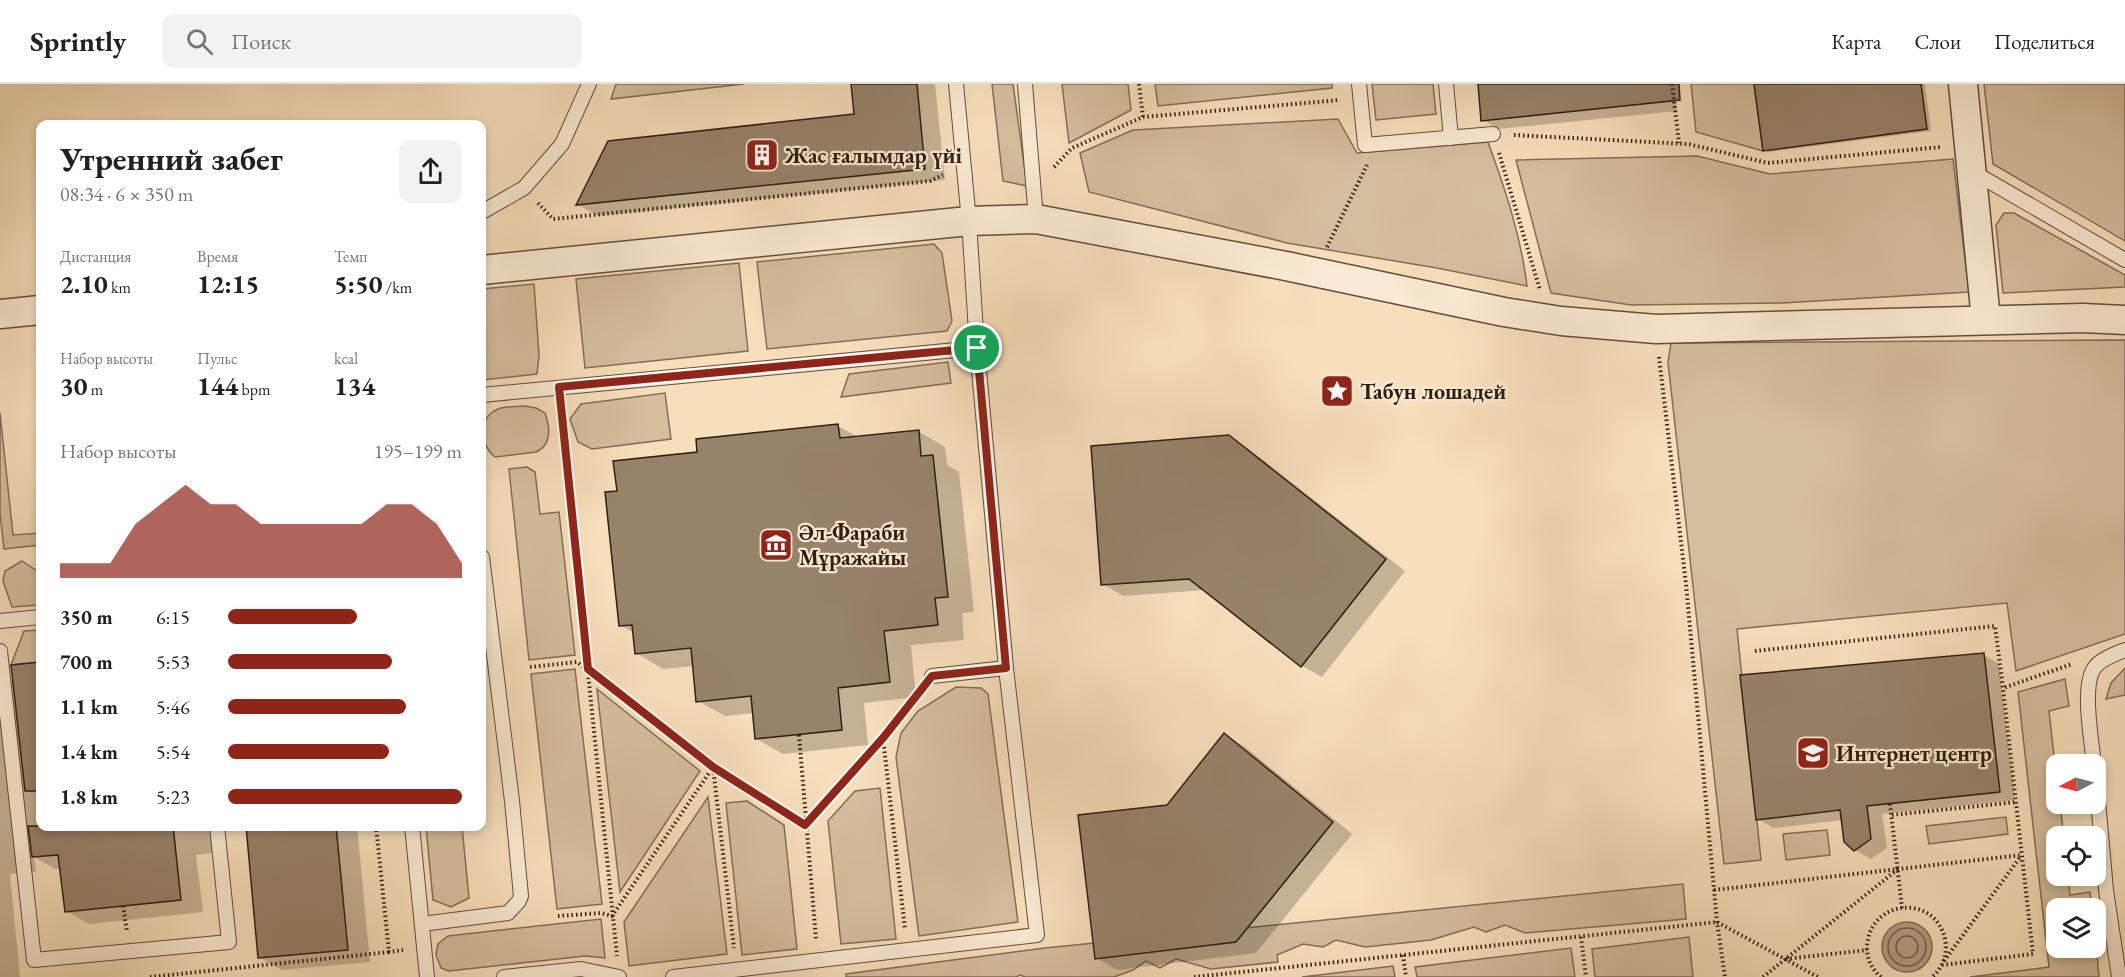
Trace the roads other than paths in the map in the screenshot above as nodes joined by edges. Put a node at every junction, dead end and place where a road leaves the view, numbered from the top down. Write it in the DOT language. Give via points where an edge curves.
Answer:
graph roads {
  1 [pos="589,84"];
  2 [pos="956,84"];
  3 [pos="1025,84"];
  4 [pos="1359,84"];
  5 [pos="1446,84"];
  6 [pos="1963,84"];
  7 [pos="1493,134"];
  8 [pos="1451,138"];
  9 [pos="1973,172"];
  10 [pos="486,210"];
  11 [pos="1036,219"];
  12 [pos="969,221"];
  13 [pos="2125,260"];
  14 [pos="486,270"];
  15 [pos="36,310"];
  16 [pos="0,314"];
  17 [pos="1986,320"];
  18 [pos="2125,320"];
  19 [pos="977,348"];
  20 [pos="486,395"];
  21 [pos="486,590"];
  22 [pos="36,617"];
  23 [pos="0,621"];
  24 [pos="2125,650"];
  25 [pos="0,651"];
  26 [pos="1006,668"];
  27 [pos="932,676"];
  28 [pos="2093,754"];
  29 [pos="2099,814"];
  30 [pos="218,831"];
  31 [pos="413,831"];
  32 [pos="422,924"];
  33 [pos="619,972"];
  34 [pos="427,977"];
  35 [pos="504,977"];
  36 [pos="673,977"];
  37 [pos="2119,977"];
  1 -- 10 [label="lane" via="562,144 524,188"];
  2 -- 12 [label="lane"];
  3 -- 11 [label="lane"];
  4 -- 8 [label="lane" via="1365,145"];
  5 -- 8 [label="lane"];
  6 -- 9 [label="street"];
  7 -- 8 [label="lane"];
  9 -- 13 [label="lane"];
  9 -- 17 [label="street"];
  11 -- 12 [label="street"];
  11 -- 17 [label="street" via="1561,321 1656,329"];
  12 -- 14 [label="street"];
  12 -- 19 [label="lane"];
  15 -- 16 [label="street"];
  17 -- 18 [label="street"];
  19 -- 20 [label="lane"];
  19 -- 26 [label="lane"];
  21 -- 32 [label="lane" via="521,896 508,913"];
  22 -- 23 [label="lane"];
  24 -- 28 [label="lane" via="2093,668 2088,686"];
  25 -- 30 [label="lane" via="34,960 229,942"];
  26 -- 27 [label="lane"];
  26 -- 36 [label="lane" via="1037,935"];
  29 -- 37 [label="lane"];
  31 -- 32 [label="lane"];
  32 -- 34 [label="lane"];
  33 -- 35 [label="lane" via="581,969"];
}
